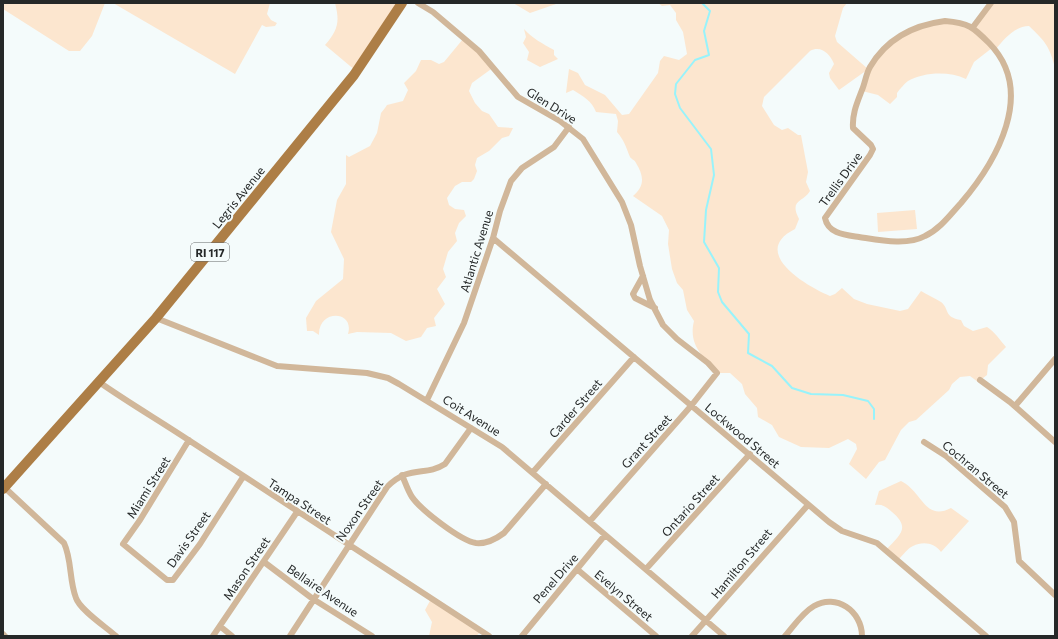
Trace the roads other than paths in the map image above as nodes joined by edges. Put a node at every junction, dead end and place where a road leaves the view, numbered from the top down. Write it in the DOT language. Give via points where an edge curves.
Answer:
graph roads {
  1 [pos="402,3"];
  2 [pos="418,3"];
  3 [pos="991,3"];
  4 [pos="973,27"];
  5 [pos="569,127"];
  6 [pos="493,238"];
  7 [pos="643,276"];
  8 [pos="655,308"];
  9 [pos="156,318"];
  10 [pos="634,357"];
  11 [pos="1055,359"];
  12 [pos="717,373"];
  13 [pos="980,380"];
  14 [pos="99,382"];
  15 [pos="427,400"];
  16 [pos="691,406"];
  17 [pos="1015,406"];
  18 [pos="471,428"];
  19 [pos="189,440"];
  20 [pos="924,442"];
  21 [pos="1055,442"];
  22 [pos="750,454"];
  23 [pos="533,472"];
  24 [pos="402,475"];
  25 [pos="243,477"];
  26 [pos="546,484"];
  27 [pos="4,488"];
  28 [pos="808,505"];
  29 [pos="297,512"];
  30 [pos="590,521"];
  31 [pos="605,535"];
  32 [pos="124,544"];
  33 [pos="348,545"];
  34 [pos="264,562"];
  35 [pos="646,569"];
  36 [pos="578,570"];
  37 [pos="1055,595"];
  38 [pos="313,599"];
  39 [pos="706,621"];
  40 [pos="221,627"];
  41 [pos="116,636"];
  42 [pos="213,636"];
  43 [pos="232,636"];
  44 [pos="290,636"];
  45 [pos="372,636"];
  46 [pos="489,636"];
  47 [pos="522,636"];
  48 [pos="656,636"];
  49 [pos="692,636"];
  50 [pos="724,636"];
  51 [pos="785,636"];
  52 [pos="862,636"];
  53 [pos="986,636"];
  1 -- 9 [label="main road, Legris Avenue / RI 117" via="354,75"];
  2 -- 5 [label="street, Glen Drive" via="433,12 479,51 518,97"];
  3 -- 4 [label="street"];
  4 -- 4 [label="street, Trellis Drive" via="1002,59 1010,87 1009,112 1002,139 982,177 948,218 933,232 918,239 870,239 844,235 832,230 826,224 825,218 872,149 853,128 854,111 870,67 895,38 914,28 945,21"];
  5 -- 6 [label="street, Atlantic Avenue" via="554,147 516,174 511,181"];
  5 -- 7 [label="street, Glen Drive" via="583,139 622,202 631,225"];
  6 -- 10 [label="street, Lockwood Street"];
  6 -- 15 [label="street, Atlantic Avenue" via="464,323"];
  7 -- 8 [label="street, Glen Drive"];
  7 -- 8 [label="street" via="633,294 635,298"];
  8 -- 12 [label="street, Glen Drive" via="663,325"];
  9 -- 14 [label="main road, Legris Avenue / RI 117"];
  9 -- 15 [label="street, Coit Avenue" via="277,366 368,373 388,378"];
  10 -- 16 [label="street, Lockwood Street"];
  10 -- 23 [label="street, Carder Street"];
  11 -- 17 [label="street"];
  12 -- 16 [label="street, Grant Street"];
  13 -- 17 [label="street"];
  14 -- 19 [label="street, Tampa Street"];
  14 -- 27 [label="main road, Legris Avenue / RI 117"];
  15 -- 18 [label="street, Coit Avenue"];
  16 -- 22 [label="street, Lockwood Street"];
  16 -- 30 [label="street, Grant Street"];
  17 -- 21 [label="street"];
  18 -- 23 [label="street, Coit Avenue" via="502,447"];
  18 -- 24 [label="street, Noxon Street" via="445,464"];
  19 -- 25 [label="street, Tampa Street"];
  19 -- 32 [label="street, Miami Street"];
  20 -- 37 [label="street, Cochran Street" via="946,456 1005,507 1014,522 1019,561"];
  22 -- 28 [label="street, Lockwood Street"];
  22 -- 35 [label="street, Ontario Street"];
  23 -- 26 [label="street, Coit Avenue"];
  24 -- 26 [label="street" via="412,497 424,510 466,540 475,543 487,542 504,533"];
  24 -- 33 [label="street, Noxon Street" via="387,487"];
  25 -- 29 [label="street, Tampa Street"];
  25 -- 32 [label="street, Davis Street" via="200,544 173,580 167,580"];
  26 -- 30 [label="street, Coit Avenue"];
  27 -- 41 [label="street" via="64,543 68,551 76,598"];
  28 -- 39 [label="street, Hamilton Street"];
  28 -- 53 [label="street, Lockwood Street" via="842,531 877,543"];
  29 -- 33 [label="street, Tampa Street"];
  29 -- 34 [label="street, Mason Street"];
  30 -- 31 [label="street, Coit Avenue"];
  31 -- 35 [label="street, Coit Avenue"];
  31 -- 36 [label="street, Penel Drive"];
  33 -- 38 [label="street, Noxon Street"];
  33 -- 46 [label="street, Tampa Street"];
  34 -- 38 [label="street, Bellaire Avenue"];
  34 -- 40 [label="street, Mason Street"];
  35 -- 39 [label="street, Coit Avenue"];
  36 -- 47 [label="street, Penel Drive"];
  36 -- 48 [label="street, Evelyn Street"];
  38 -- 44 [label="street, Noxon Street"];
  38 -- 45 [label="street, Bellaire Avenue"];
  39 -- 49 [label="street, Hamilton Street"];
  39 -- 50 [label="street, Coit Avenue"];
  40 -- 42 [label="street, Mason Street"];
  40 -- 43 [label="street"];
  51 -- 52 [label="street" via="812,607 831,602 841,603 853,612 860,622"];
}
